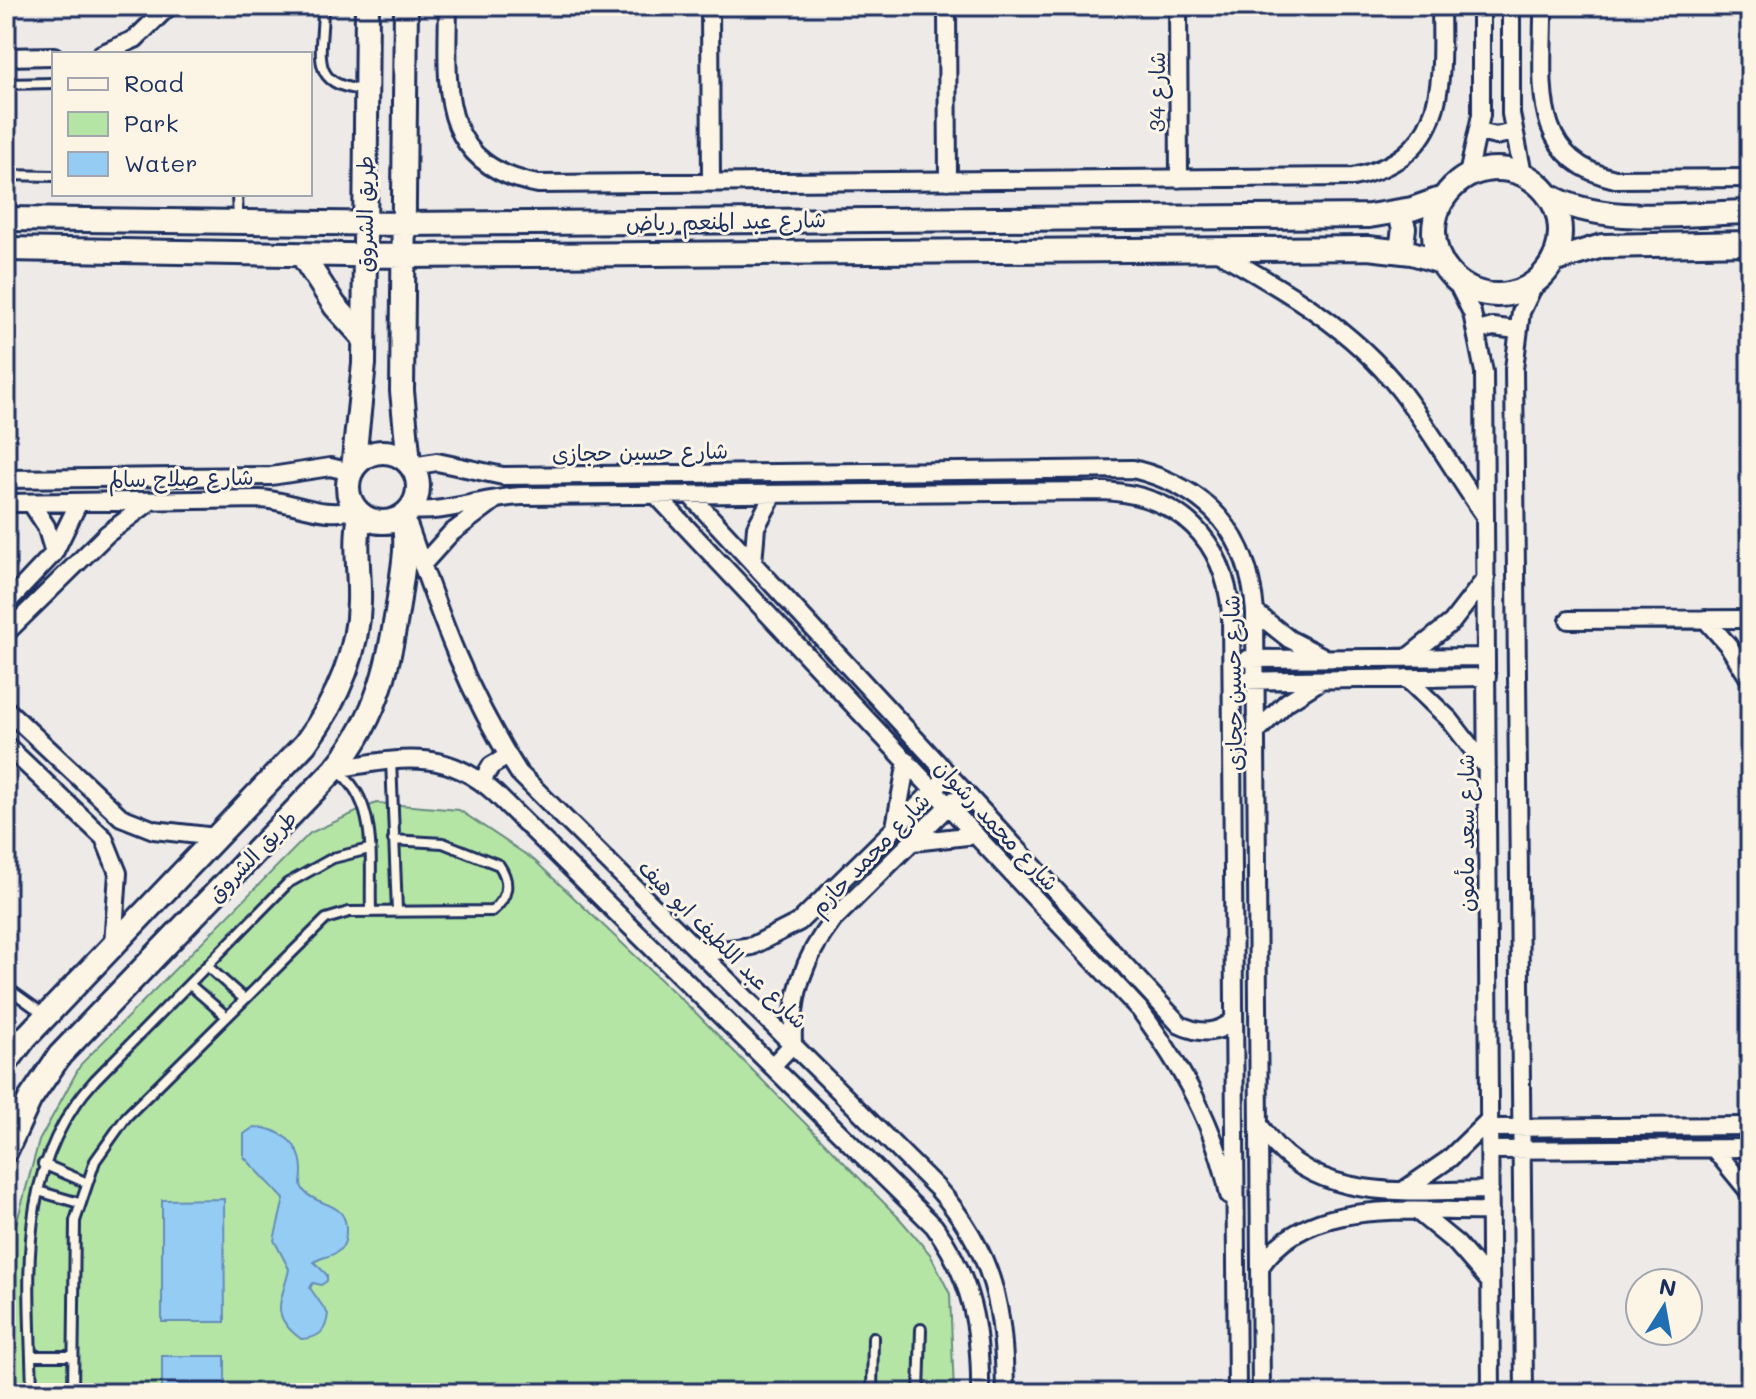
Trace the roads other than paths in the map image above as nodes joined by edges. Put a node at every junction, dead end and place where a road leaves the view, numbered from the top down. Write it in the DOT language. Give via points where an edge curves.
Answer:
graph roads {
  1 [pos="169,6"];
  2 [pos="323,6"];
  3 [pos="367,6"];
  4 [pos="406,6"];
  5 [pos="448,6"];
  6 [pos="710,6"];
  7 [pos="947,6"];
  8 [pos="1178,6"];
  9 [pos="1441,6"];
  10 [pos="1481,6"];
  11 [pos="1511,6"];
  12 [pos="1543,6"];
  13 [pos="106,52"];
  14 [pos="52,56"];
  15 [pos="6,57"];
  16 [pos="52,83"];
  17 [pos="6,84"];
  18 [pos="366,90"];
  19 [pos="1479,132"];
  20 [pos="1513,132"];
  21 [pos="1523,174"];
  22 [pos="6,175"];
  23 [pos="1468,175"];
  24 [pos="52,176"];
  25 [pos="1750,178"];
  26 [pos="1179,179"];
  27 [pos="948,181"];
  28 [pos="711,183"];
  29 [pos="1548,195"];
  30 [pos="237,196"];
  31 [pos="1443,198"];
  32 [pos="1750,212"];
  33 [pos="1399,213"];
  34 [pos="1592,213"];
  35 [pos="6,219"];
  36 [pos="874,219"];
  37 [pos="53,220"];
  38 [pos="238,223"];
  39 [pos="365,223"];
  40 [pos="404,224"];
  41 [pos="1750,243"];
  42 [pos="1593,247"];
  43 [pos="1211,248"];
  44 [pos="6,249"];
  45 [pos="52,249"];
  46 [pos="875,249"];
  47 [pos="1401,251"];
  48 [pos="302,255"];
  49 [pos="365,256"];
  50 [pos="404,256"];
  51 [pos="1553,261"];
  52 [pos="1448,271"];
  53 [pos="1536,281"];
  54 [pos="1517,330"];
  55 [pos="1478,331"];
  56 [pos="364,338"];
  57 [pos="410,464"];
  58 [pos="352,471"];
  59 [pos="677,474"];
  60 [pos="6,479"];
  61 [pos="683,494"];
  62 [pos="774,494"];
  63 [pos="656,495"];
  64 [pos="499,497"];
  65 [pos="151,501"];
  66 [pos="79,502"];
  67 [pos="6,503"];
  68 [pos="31,503"];
  69 [pos="358,512"];
  70 [pos="406,514"];
  71 [pos="1485,516"];
  72 [pos="54,553"];
  73 [pos="753,563"];
  74 [pos="422,565"];
  75 [pos="1487,577"];
  76 [pos="6,604"];
  77 [pos="1255,612"];
  78 [pos="1705,619"];
  79 [pos="1750,619"];
  80 [pos="1569,620"];
  81 [pos="6,633"];
  82 [pos="1408,657"];
  83 [pos="1486,657"];
  84 [pos="1327,658"];
  85 [pos="1231,659"];
  86 [pos="1256,659"];
  87 [pos="1487,677"];
  88 [pos="1406,678"];
  89 [pos="1323,679"];
  90 [pos="1256,680"];
  91 [pos="1750,680"];
  92 [pos="1232,681"];
  93 [pos="6,709"];
  94 [pos="1256,732"];
  95 [pos="6,745"];
  96 [pos="508,756"];
  97 [pos="391,760"];
  98 [pos="907,761"];
  99 [pos="1487,768"];
  100 [pos="335,769"];
  101 [pos="949,775"];
  102 [pos="482,781"];
  103 [pos="934,790"];
  104 [pos="963,791"];
  105 [pos="949,805"];
  106 [pos="895,829"];
  107 [pos="976,835"];
  108 [pos="216,837"];
  109 [pos="393,840"];
  110 [pos="911,843"];
  111 [pos="369,849"];
  112 [pos="371,911"];
  113 [pos="397,911"];
  114 [pos="113,945"];
  115 [pos="701,953"];
  116 [pos="207,966"];
  117 [pos="82,978"];
  118 [pos="189,984"];
  119 [pos="6,987"];
  120 [pos="243,998"];
  121 [pos="110,1003"];
  122 [pos="45,1016"];
  123 [pos="226,1016"];
  124 [pos="1234,1020"];
  125 [pos="793,1044"];
  126 [pos="6,1063"];
  127 [pos="773,1065"];
  128 [pos="1259,1124"];
  129 [pos="1489,1124"];
  130 [pos="1750,1126"];
  131 [pos="1521,1128"];
  132 [pos="1750,1148"];
  133 [pos="1714,1149"];
  134 [pos="1490,1150"];
  135 [pos="1521,1150"];
  136 [pos="6,1151"];
  137 [pos="43,1164"];
  138 [pos="85,1182"];
  139 [pos="1490,1190"];
  140 [pos="38,1191"];
  141 [pos="1402,1191"];
  142 [pos="1750,1193"];
  143 [pos="79,1203"];
  144 [pos="1490,1211"];
  145 [pos="1418,1212"];
  146 [pos="1236,1229"];
  147 [pos="1260,1275"];
  148 [pos="1490,1282"];
  149 [pos="1236,1283"];
  150 [pos="921,1329"];
  151 [pos="873,1337"];
  152 [pos="31,1356"];
  153 [pos="73,1356"];
  154 [pos="978,1392"];
  155 [pos="32,1393"];
  156 [pos="73,1393"];
  157 [pos="872,1393"];
  158 [pos="919,1393"];
  159 [pos="1005,1393"];
  160 [pos="1237,1393"];
  161 [pos="1261,1393"];
  162 [pos="1491,1393"];
  163 [pos="1524,1393"];
  1 -- 13 [label="street" via="135,39"];
  2 -- 18 [label="lane" via="322,66 327,79 337,87"];
  3 -- 18 [label="street, طريق الشروق"];
  4 -- 40 [label="street, طريق الشروق"];
  5 -- 28 [label="street" via="450,107 460,134 501,174 538,184"];
  6 -- 28 [label="street"];
  7 -- 27 [label="street"];
  8 -- 26 [label="street, شارع 34"];
  9 -- 26 [label="street" via="1437,109 1421,137 1398,160 1353,177"];
  10 -- 19 [label="street"];
  11 -- 20 [label="street"];
  12 -- 25 [label="street" via="1544,106 1551,132 1566,155 1597,175 1615,179"];
  14 -- 15 [label="street"];
  16 -- 17 [label="lane"];
  18 -- 39 [label="street, طريق الشروق"];
  19 -- 20 [label="street"];
  19 -- 23 [label="street"];
  20 -- 21 [label="street"];
  21 -- 23 [label="street" via="1495,168"];
  21 -- 29 [label="street"];
  22 -- 24 [label="lane"];
  23 -- 31 [label="street"];
  26 -- 27 [label="street"];
  27 -- 28 [label="street"];
  29 -- 34 [label="street"];
  29 -- 51 [label="street" via="1559,220"];
  30 -- 38 [label="lane"];
  31 -- 33 [label="street, شارع عبد المنعم رياض"];
  31 -- 52 [label="street" via="1434,223 1436,250"];
  32 -- 34 [label="street"];
  33 -- 36 [label="street, شارع عبد المنعم رياض"];
  33 -- 47 [label="street" via="1404,228"];
  34 -- 42 [label="street" via="1588,234"];
  35 -- 37 [label="street, شارع عبد المنعم رياض"];
  36 -- 40 [label="street, شارع عبد المنعم رياض"];
  36 -- 46 [label="street"];
  37 -- 38 [label="street, شارع عبد المنعم رياض"];
  37 -- 45 [label="street"];
  38 -- 39 [label="street, شارع عبد المنعم رياض"];
  39 -- 40 [label="street, شارع عبد المنعم رياض"];
  39 -- 49 [label="street, طريق الشروق"];
  40 -- 50 [label="street, طريق الشروق"];
  41 -- 42 [label="street"];
  42 -- 51 [label="street"];
  43 -- 46 [label="street, شارع عبد المنعم رياض"];
  43 -- 47 [label="street, شارع عبد المنعم رياض"];
  43 -- 71 [label="street" via="1295,295 1355,342 1399,388"];
  44 -- 45 [label="street, شارع عبد المنعم رياض"];
  45 -- 48 [label="street, شارع عبد المنعم رياض"];
  46 -- 50 [label="street, شارع عبد المنعم رياض"];
  47 -- 52 [label="street, شارع عبد المنعم رياض"];
  48 -- 49 [label="street, شارع عبد المنعم رياض"];
  48 -- 56 [label="street" via="335,306"];
  49 -- 50 [label="street, شارع عبد المنعم رياض"];
  49 -- 56 [label="street, طريق الشروق"];
  50 -- 57 [label="street, طريق الشروق" via="402,391"];
  51 -- 53 [label="street"];
  52 -- 53 [label="street" via="1481,293 1495,295"];
  52 -- 55 [label="street, شارع سعد مأمون"];
  53 -- 54 [label="street"];
  54 -- 55 [label="street" via="1501,326"];
  54 -- 131 [label="street"];
  55 -- 71 [label="street, شارع سعد مأمون" via="1484,372"];
  56 -- 58 [label="street, طريق الشروق"];
  57 -- 58 [label="street" via="379,452 359,461"];
  57 -- 59 [label="street, شارع حسين حجازى" via="437,462 503,476"];
  57 -- 70 [label="street" via="419,488"];
  58 -- 60 [label="street, شارع صلاح سالم" via="330,467 271,476"];
  58 -- 69 [label="street" via="348,491"];
  59 -- 61 [label="street"];
  59 -- 77 [label="street, شارع حسين حجازى" via="1133,469 1181,486 1221,518 1247,562"];
  61 -- 62 [label="street, شارع حسين حجازى"];
  61 -- 63 [label="street, شارع حسين حجازى"];
  61 -- 73 [label="street, شارع محمد رشوان"];
  62 -- 73 [label="street" via="756,527"];
  62 -- 85 [label="street, شارع حسين حجازى" via="1105,491 1153,499 1194,526 1221,566 1229,589"];
  63 -- 64 [label="street, شارع حسين حجازى"];
  63 -- 98 [label="street, شارع محمد رشوان"];
  64 -- 70 [label="street, شارع حسين حجازى"];
  64 -- 74 [label="street" via="465,520"];
  65 -- 66 [label="street, شارع صلاح سالم"];
  65 -- 69 [label="street, شارع صلاح سالم" via="274,500 324,513"];
  65 -- 81 [label="street" via="107,534"];
  66 -- 68 [label="street, شارع صلاح سالم"];
  66 -- 72 [label="street"];
  67 -- 68 [label="street, شارع صلاح سالم"];
  68 -- 72 [label="street" via="46,526"];
  69 -- 70 [label="street" via="381,523"];
  69 -- 108 [label="street, طريق الشروق" via="356,633 338,692 305,744"];
  70 -- 74 [label="street, شارع عبد اللطيف ابو هيف"];
  70 -- 100 [label="street, طريق الشروق" via="386,675 368,721"];
  71 -- 75 [label="street, شارع سعد مأمون"];
  72 -- 76 [label="street"];
  73 -- 101 [label="street, شارع محمد رشوان"];
  74 -- 96 [label="street, شارع عبد اللطيف ابو هيف" via="450,645"];
  75 -- 82 [label="street" via="1452,622"];
  75 -- 83 [label="street, شارع سعد مأمون"];
  77 -- 84 [label="street" via="1289,639"];
  77 -- 86 [label="street, شارع حسين حجازى"];
  78 -- 79 [label="street"];
  78 -- 80 [label="street"];
  78 -- 91 [label="street"];
  82 -- 83 [label="street"];
  82 -- 84 [label="street"];
  83 -- 87 [label="street, شارع سعد مأمون"];
  84 -- 86 [label="street"];
  85 -- 86 [label="street"];
  85 -- 92 [label="street, شارع حسين حجازى"];
  86 -- 90 [label="street, شارع حسين حجازى"];
  87 -- 88 [label="street"];
  87 -- 99 [label="street, شارع سعد مأمون"];
  88 -- 89 [label="street"];
  88 -- 99 [label="street" via="1450,720"];
  89 -- 90 [label="street"];
  89 -- 94 [label="street" via="1287,702"];
  90 -- 92 [label="street"];
  90 -- 94 [label="street, شارع حسين حجازى"];
  92 -- 124 [label="street, شارع حسين حجازى"];
  93 -- 108 [label="street" via="121,817 154,830"];
  94 -- 128 [label="street, شارع حسين حجازى"];
  95 -- 114 [label="street" via="104,838 118,873"];
  96 -- 102 [label="street" via="491,766"];
  96 -- 115 [label="street, شارع عبد اللطيف ابو هيف" via="519,773"];
  97 -- 100 [label="street"];
  97 -- 102 [label="street" via="430,759"];
  97 -- 109 [label="lane"];
  98 -- 103 [label="street, شارع محمد رشوان"];
  98 -- 106 [label="street"];
  99 -- 129 [label="street, شارع سعد مأمون"];
  100 -- 111 [label="lane" via="363,801"];
  100 -- 121 [label="street, طريق الشروق"];
  101 -- 103 [label="street, شارع محمد حازم"];
  101 -- 104 [label="street, شارع محمد رشوان"];
  102 -- 127 [label="street"];
  103 -- 105 [label="street, شارع محمد رشوان"];
  103 -- 106 [label="street, شارع محمد حازم"];
  104 -- 105 [label="street, شارع محمد حازم"];
  104 -- 124 [label="street, شارع محمد رشوان" via="1180,1025 1203,1032"];
  105 -- 107 [label="street, شارع محمد رشوان"];
  105 -- 110 [label="street, شارع محمد حازم"];
  106 -- 115 [label="street, شارع محمد حازم" via="799,922 752,946"];
  107 -- 110 [label="street"];
  107 -- 146 [label="street, شارع محمد رشوان" via="1164,1042 1212,1138"];
  108 -- 114 [label="street, طريق الشروق"];
  109 -- 113 [label="lane"];
  109 -- 113 [label="lane" via="432,841 488,860 499,865 507,886 492,911"];
  110 -- 125 [label="street, شارع محمد حازم" via="817,942 796,991"];
  111 -- 112 [label="lane"];
  111 -- 116 [label="lane" via="302,873"];
  112 -- 113 [label="lane"];
  112 -- 120 [label="lane" via="337,914 320,923"];
  114 -- 117 [label="street, طريق الشروق"];
  115 -- 125 [label="street, شارع عبد اللطيف ابو هيف"];
  116 -- 118 [label="lane"];
  116 -- 120 [label="lane"];
  117 -- 121 [label="street"];
  117 -- 122 [label="street, طريق الشروق"];
  118 -- 123 [label="lane"];
  118 -- 137 [label="lane" via="80,1097 57,1130"];
  119 -- 122 [label="lane"];
  120 -- 123 [label="lane"];
  121 -- 136 [label="street, طريق الشروق" via="60,1055 30,1099"];
  122 -- 126 [label="street, طريق الشروق"];
  123 -- 138 [label="lane" via="115,1130"];
  124 -- 146 [label="street, شارع حسين حجازى"];
  125 -- 127 [label="street"];
  125 -- 159 [label="street, شارع عبد اللطيف ابو هيف" via="937,1188 969,1228 999,1298"];
  127 -- 154 [label="street" via="919,1209 947,1244 974,1306"];
  128 -- 141 [label="street" via="1279,1150 1319,1176 1352,1188"];
  128 -- 147 [label="street, شارع حسين حجازى"];
  129 -- 131 [label="street"];
  129 -- 134 [label="street, شارع سعد مأمون"];
  129 -- 141 [label="street"];
  130 -- 131 [label="street"];
  131 -- 135 [label="street"];
  132 -- 133 [label="street"];
  133 -- 135 [label="street"];
  133 -- 142 [label="street"];
  134 -- 135 [label="street"];
  134 -- 139 [label="street, شارع سعد مأمون"];
  135 -- 163 [label="street"];
  137 -- 138 [label="lane"];
  137 -- 140 [label="lane"];
  138 -- 143 [label="lane"];
  139 -- 141 [label="street"];
  139 -- 144 [label="street, شارع سعد مأمون"];
  140 -- 143 [label="lane"];
  140 -- 152 [label="lane" via="30,1267"];
  143 -- 153 [label="lane"];
  144 -- 145 [label="street"];
  144 -- 148 [label="street, شارع سعد مأمون"];
  145 -- 147 [label="street" via="1345,1215 1311,1223 1272,1249"];
  145 -- 148 [label="street" via="1457,1244"];
  146 -- 149 [label="street, شارع حسين حجازى"];
  147 -- 149 [label="street"];
  147 -- 161 [label="street, شارع حسين حجازى"];
  148 -- 162 [label="street, شارع سعد مأمون"];
  149 -- 160 [label="street, شارع حسين حجازى"];
  150 -- 158 [label="lane"];
  151 -- 157 [label="lane"];
  152 -- 153 [label="lane"];
  152 -- 155 [label="lane"];
  153 -- 156 [label="lane"];
}
